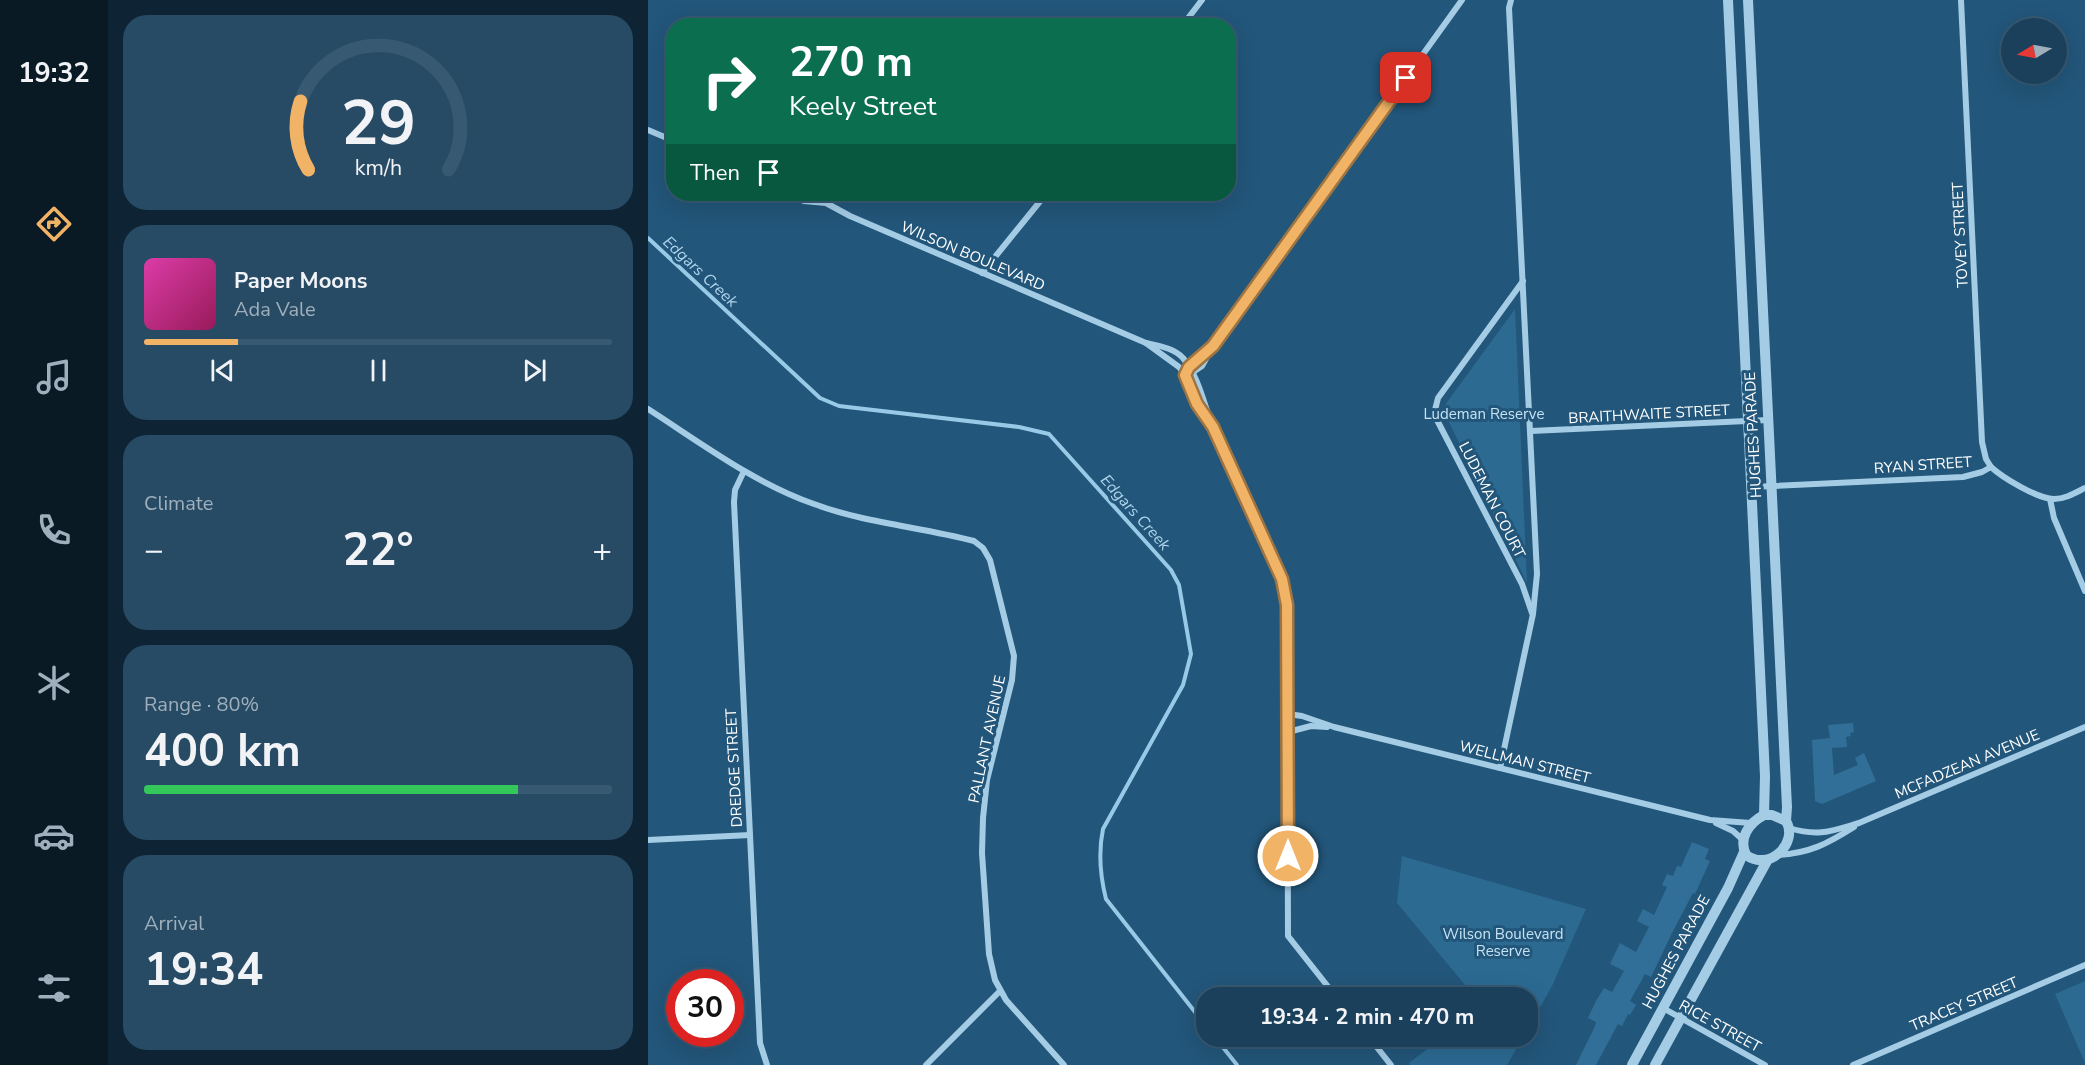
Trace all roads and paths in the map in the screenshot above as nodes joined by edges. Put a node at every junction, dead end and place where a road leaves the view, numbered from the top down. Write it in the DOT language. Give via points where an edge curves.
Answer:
graph roads {
  1 [pos="1202,0"];
  2 [pos="1461,0"];
  3 [pos="1506,0"];
  4 [pos="1511,0"];
  5 [pos="1728,0"];
  6 [pos="1748,0"];
  7 [pos="1961,0"];
  8 [pos="1509,8"];
  9 [pos="1188,18"];
  10 [pos="1749,47"];
  11 [pos="1730,48"];
  12 [pos="648,130"];
  13 [pos="666,138"];
  14 [pos="804,201"];
  15 [pos="1040,201"];
  16 [pos="982,273"];
  17 [pos="1524,280"];
  18 [pos="1146,343"];
  19 [pos="1213,346"];
  20 [pos="1189,367"];
  21 [pos="1193,374"];
  22 [pos="1185,375"];
  23 [pos="648,409"];
  24 [pos="1768,420"];
  25 [pos="1748,421"];
  26 [pos="1213,427"];
  27 [pos="1531,431"];
  28 [pos="1991,467"];
  29 [pos="744,471"];
  30 [pos="1771,486"];
  31 [pos="1752,487"];
  32 [pos="2085,488"];
  33 [pos="2050,499"];
  34 [pos="2085,591"];
  35 [pos="1533,614"];
  36 [pos="1288,714"];
  37 [pos="1334,727"];
  38 [pos="2085,727"];
  39 [pos="1288,732"];
  40 [pos="1500,768"];
  41 [pos="1764,815"];
  42 [pos="1710,820"];
  43 [pos="1752,823"];
  44 [pos="1788,824"];
  45 [pos="1859,824"];
  46 [pos="750,835"];
  47 [pos="648,840"];
  48 [pos="1744,846"];
  49 [pos="1771,858"];
  50 [pos="2085,965"];
  51 [pos="1328,987"];
  52 [pos="1000,991"];
  53 [pos="1663,1008"];
  54 [pos="1680,1018"];
  55 [pos="1377,1047"];
  56 [pos="767,1065"];
  57 [pos="926,1065"];
  58 [pos="1064,1065"];
  59 [pos="1391,1065"];
  60 [pos="1632,1065"];
  61 [pos="1655,1065"];
  62 [pos="1765,1065"];
  63 [pos="1853,1065"];
  1 -- 9 [label="street"];
  2 -- 19 [label="street"];
  3 -- 8 [label="street, LUDEMAN COURT"];
  4 -- 8 [label="street, LUDEMAN COURT"];
  5 -- 11 [label="street, HUGHES PARADE"];
  6 -- 10 [label="street, HUGHES PARADE"];
  7 -- 28 [label="street, TOVEY STREET" via="1982,442"];
  8 -- 17 [label="street, LUDEMAN COURT"];
  10 -- 11 [label="street"];
  10 -- 24 [label="street, HUGHES PARADE"];
  11 -- 25 [label="street, HUGHES PARADE"];
  12 -- 13 [label="street"];
  14 -- 16 [label="street, WILSON BOULEVARD" via="826,203"];
  15 -- 16 [label="street"];
  16 -- 18 [label="street, WILSON BOULEVARD"];
  17 -- 27 [label="street, LUDEMAN COURT"];
  17 -- 35 [label="street, LUDEMAN COURT" via="1438,398 1435,410 1522,584"];
  18 -- 20 [label="street, WILSON BOULEVARD" via="1176,353"];
  18 -- 22 [label="street, WILSON BOULEVARD"];
  19 -- 20 [label="street"];
  19 -- 21 [label="street"];
  20 -- 21 [label="street, WILSON BOULEVARD"];
  20 -- 22 [label="street"];
  21 -- 22 [label="street"];
  21 -- 26 [label="street, WILSON BOULEVARD"];
  22 -- 26 [label="street, WILSON BOULEVARD" via="1197,404"];
  23 -- 29 [label="street, PALLANT AVENUE"];
  24 -- 25 [label="street, BRAITHWAITE STREET"];
  24 -- 30 [label="street, HUGHES PARADE"];
  25 -- 27 [label="street, BRAITHWAITE STREET"];
  25 -- 31 [label="street, HUGHES PARADE"];
  26 -- 36 [label="street, WILSON BOULEVARD" via="1282,579 1287,605"];
  27 -- 35 [label="street, LUDEMAN COURT" via="1537,574"];
  28 -- 30 [label="street, RYAN STREET" via="1963,477"];
  28 -- 33 [label="street, RYAN STREET" via="2002,477"];
  29 -- 46 [label="street, DREDGE STREET" via="734,502"];
  29 -- 52 [label="street, PALLANT AVENUE" via="814,504 974,541 987,553 1014,656 1012,680 987,780 983,818 988,954"];
  30 -- 31 [label="street, RYAN STREET"];
  30 -- 44 [label="street, HUGHES PARADE"];
  31 -- 41 [label="street, HUGHES PARADE" via="1766,776"];
  32 -- 33 [label="street"];
  33 -- 34 [label="street" via="2054,518"];
  35 -- 40 [label="street, LUDEMAN COURT"];
  36 -- 37 [label="street, WELLMAN STREET"];
  36 -- 39 [label="street, WILSON BOULEVARD"];
  37 -- 39 [label="street, WELLMAN STREET" via="1311,726"];
  37 -- 40 [label="street, WELLMAN STREET"];
  38 -- 45 [label="street, MCFADZEAN AVENUE"];
  39 -- 51 [label="street, WILSON BOULEVARD" via="1288,936"];
  40 -- 42 [label="street, WELLMAN STREET"];
  41 -- 43 [label="street"];
  41 -- 44 [label="street"];
  42 -- 43 [label="street, WELLMAN STREET"];
  42 -- 48 [label="street, WELLMAN STREET" via="1733,831"];
  43 -- 48 [label="street"];
  44 -- 45 [label="street, MCFADZEAN AVENUE" via="1805,833 1820,834"];
  44 -- 49 [label="street" via="1783,848"];
  45 -- 49 [label="street, MCFADZEAN AVENUE" via="1815,849"];
  46 -- 47 [label="street"];
  46 -- 56 [label="street, DREDGE STREET" via="760,1043"];
  48 -- 49 [label="street" via="1757,861"];
  48 -- 53 [label="street, HUGHES PARADE" via="1728,888"];
  49 -- 54 [label="street"];
  50 -- 63 [label="street, TRACEY STREET"];
  52 -- 57 [label="street"];
  52 -- 58 [label="street, PALLANT AVENUE"];
  53 -- 54 [label="street, RICE STREET"];
  53 -- 60 [label="street, HUGHES PARADE"];
  54 -- 61 [label="street"];
  54 -- 62 [label="street, RICE STREET"];
  55 -- 59 [label="street"];
}
